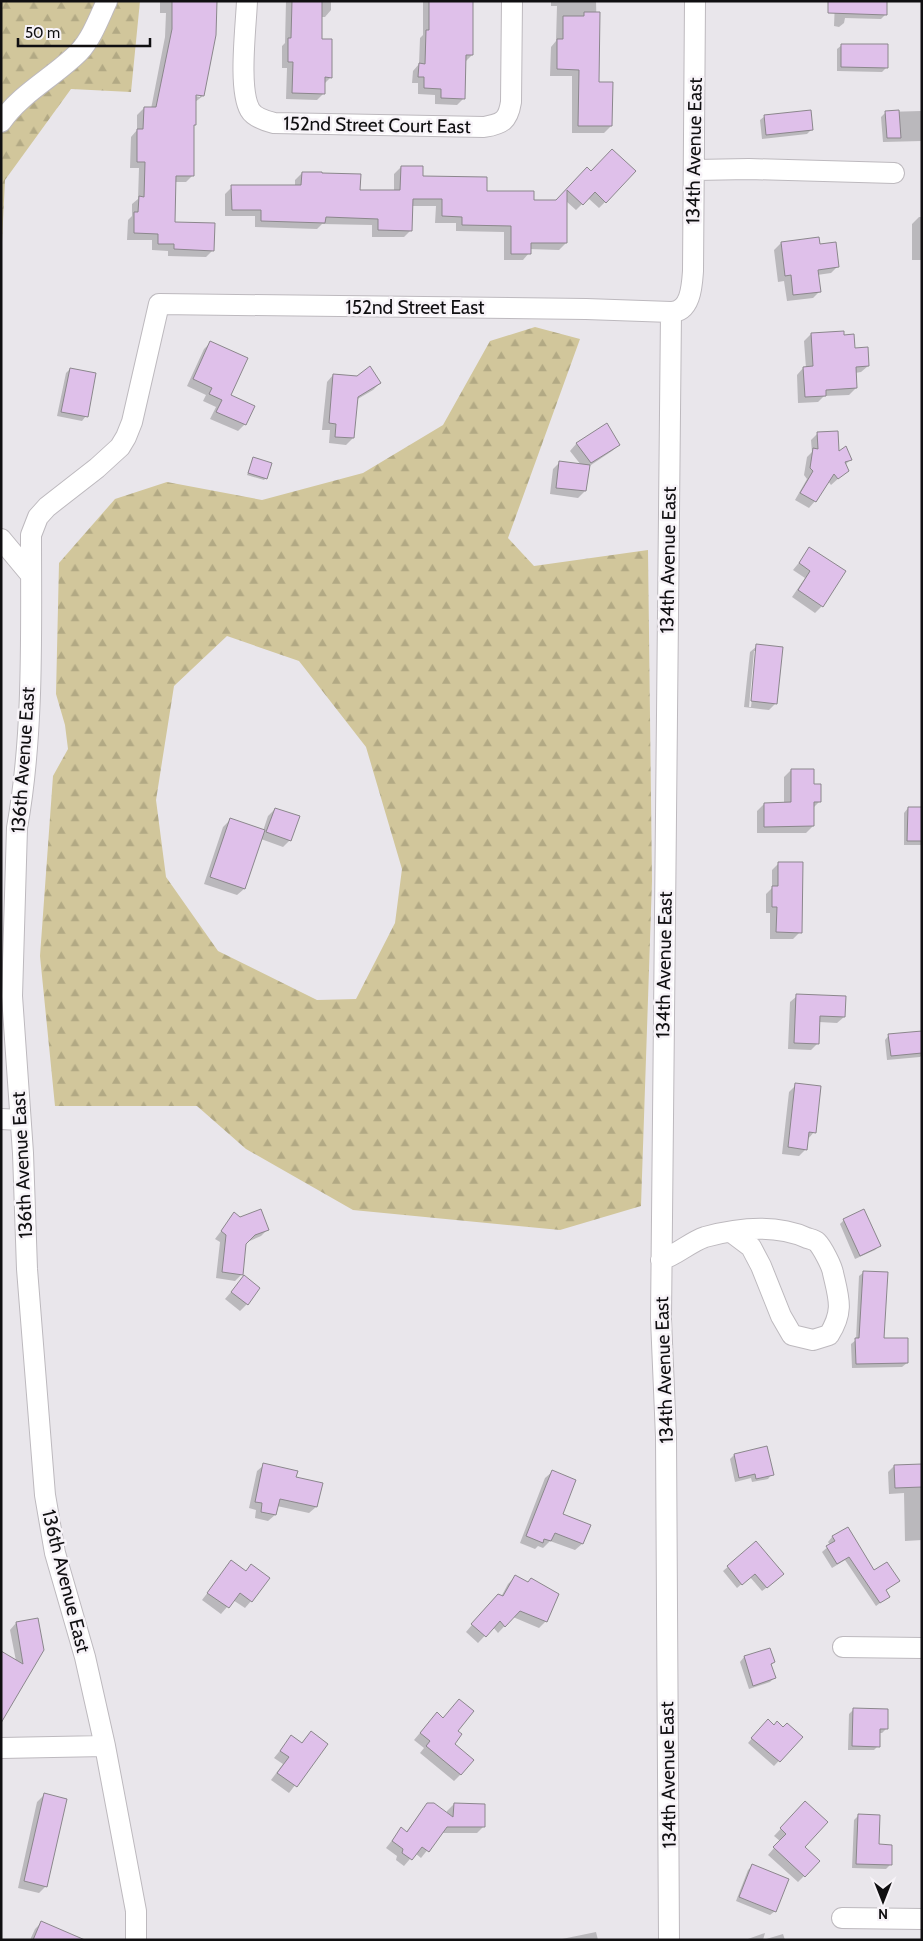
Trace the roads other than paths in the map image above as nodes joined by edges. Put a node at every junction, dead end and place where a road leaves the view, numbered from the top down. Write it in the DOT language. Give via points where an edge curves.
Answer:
graph roads {
  1 [pos="107,1"];
  2 [pos="247,1"];
  3 [pos="512,1"];
  4 [pos="695,1"];
  5 [pos="1,122"];
  6 [pos="695,170"];
  7 [pos="894,173"];
  8 [pos="159,304"];
  9 [pos="671,312"];
  10 [pos="1,539"];
  11 [pos="31,575"];
  12 [pos="9,827"];
  13 [pos="10,1120"];
  14 [pos="731,1232"];
  15 [pos="661,1260"];
  16 [pos="843,1647"];
  17 [pos="922,1648"];
  18 [pos="105,1746"];
  19 [pos="1,1748"];
  20 [pos="842,1918"];
  21 [pos="922,1919"];
  22 [pos="136,1940"];
  23 [pos="669,1940"];
  1 -- 5 [label="street" via="80,51 17,102"];
  2 -- 3 [label="street, 152nd Street Court East" via="244,87 250,108 264,120 274,123 484,127 495,125 507,117 512,102"];
  4 -- 6 [label="street, 134th Avenue East"];
  6 -- 7 [label="street"];
  6 -- 9 [label="street, 134th Avenue East" via="691,292 682,308"];
  8 -- 9 [label="street, 152nd Street East" via="586,308"];
  8 -- 11 [label="street, 136th Avenue East" via="126,438 103,463 47,507 38,518 31,535"];
  9 -- 15 [label="street, 134th Avenue East"];
  10 -- 11 [label="street"];
  11 -- 12 [label="street, 136th Avenue East" via="28,711 21,806"];
  12 -- 13 [label="street, 136th Avenue East"];
  13 -- 18 [label="street, 136th Avenue East" via="23,1152 27,1269 45,1495 55,1553 85,1657"];
  14 -- 14 [label="street" via="756,1228 791,1230 817,1242 832,1268 839,1296 838,1320 829,1335 813,1340 792,1335 780,1316 751,1247"];
  14 -- 15 [label="street" via="704,1238"];
  15 -- 23 [label="street, 134th Avenue East" via="666,1437"];
  16 -- 17 [label="street"];
  18 -- 19 [label="street"];
  18 -- 22 [label="street, 136th Avenue East" via="136,1911"];
  20 -- 21 [label="street"];
}
